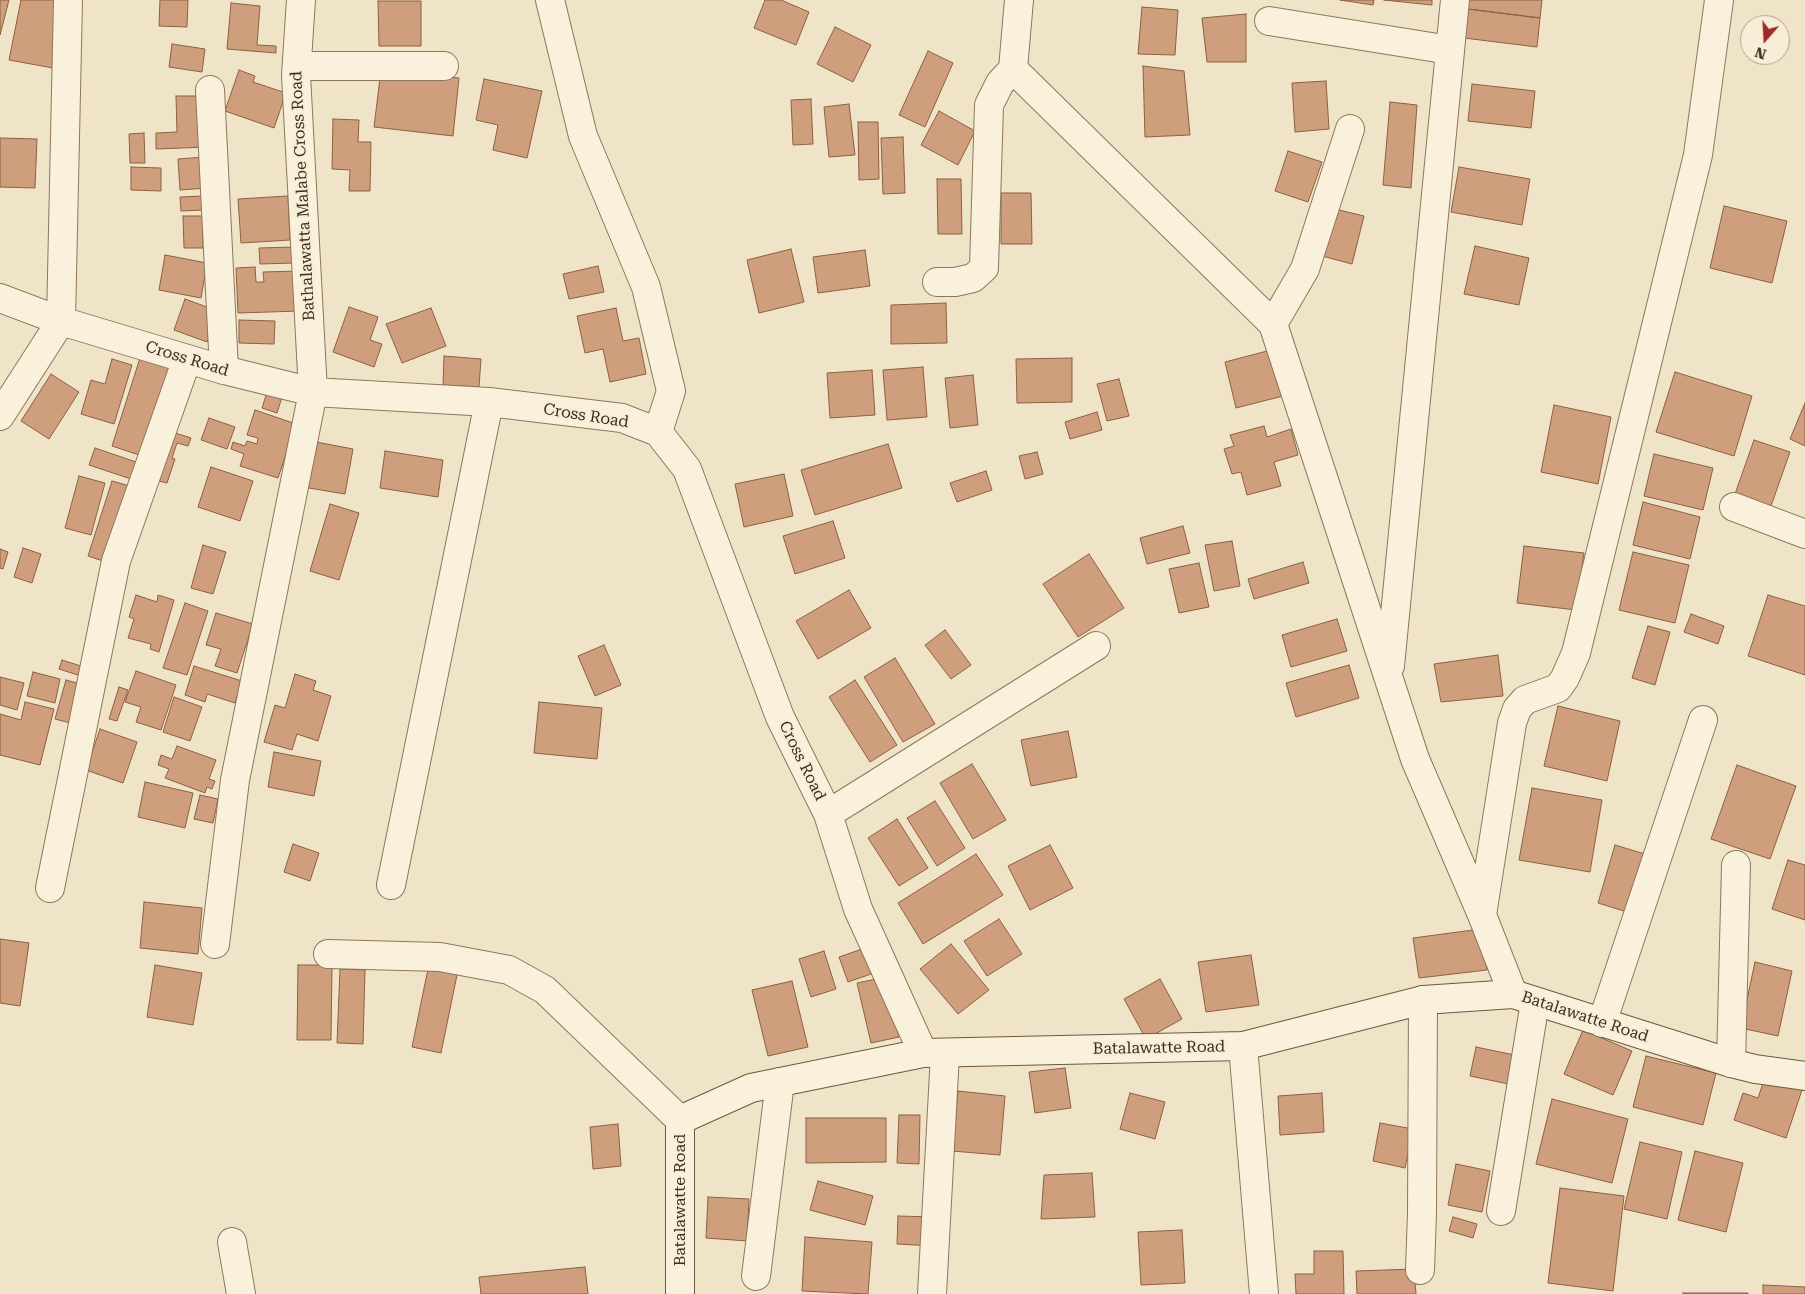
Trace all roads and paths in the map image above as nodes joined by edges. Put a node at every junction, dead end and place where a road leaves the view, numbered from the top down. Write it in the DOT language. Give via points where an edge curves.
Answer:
graph roads {
  1 [pos="68,0"];
  2 [pos="301,0"];
  3 [pos="550,0"];
  4 [pos="1019,0"];
  5 [pos="1455,0"];
  6 [pos="1719,0"];
  7 [pos="1268,21"];
  8 [pos="1450,50"];
  9 [pos="297,66"];
  10 [pos="444,66"];
  11 [pos="1013,69"];
  12 [pos="210,90"];
  13 [pos="1350,130"];
  14 [pos="936,282"];
  15 [pos="0,298"];
  16 [pos="60,322"];
  17 [pos="1273,324"];
  18 [pos="187,359"];
  19 [pos="224,370"];
  20 [pos="313,392"];
  21 [pos="489,402"];
  22 [pos="0,416"];
  23 [pos="658,432"];
  24 [pos="1734,507"];
  25 [pos="1805,534"];
  26 [pos="1096,646"];
  27 [pos="1389,677"];
  28 [pos="1703,720"];
  29 [pos="828,814"];
  30 [pos="1736,865"];
  31 [pos="391,885"];
  32 [pos="50,888"];
  33 [pos="1482,914"];
  34 [pos="215,944"];
  35 [pos="328,954"];
  36 [pos="1524,998"];
  37 [pos="1423,1000"];
  38 [pos="1602,1023"];
  39 [pos="1243,1046"];
  40 [pos="934,1054"];
  41 [pos="1731,1063"];
  42 [pos="1805,1076"];
  43 [pos="780,1082"];
  44 [pos="680,1120"];
  45 [pos="1501,1211"];
  46 [pos="232,1242"];
  47 [pos="1420,1270"];
  48 [pos="756,1276"];
  49 [pos="241,1294"];
  50 [pos="680,1294"];
  51 [pos="932,1294"];
  52 [pos="1264,1294"];
  1 -- 16 [label="street"];
  2 -- 9 [label="street, Bathalawatta Malabe Cross Road"];
  3 -- 23 [label="street" via="583,136 646,287 671,391"];
  4 -- 11 [label="street"];
  5 -- 8 [label="street"];
  6 -- 33 [label="street" via="1698,155 1576,653 1566,678 1558,688 1525,700 1517,709 1512,723"];
  7 -- 8 [label="street"];
  8 -- 27 [label="street"];
  9 -- 10 [label="street"];
  9 -- 20 [label="street, Bathalawatta Malabe Cross Road"];
  11 -- 14 [label="street" via="1000,83 988,106 984,268 974,278"];
  11 -- 17 [label="street"];
  12 -- 19 [label="street"];
  13 -- 17 [label="street" via="1305,269"];
  15 -- 16 [label="street, Cross Road"];
  16 -- 18 [label="street, Cross Road"];
  16 -- 22 [label="street"];
  17 -- 27 [label="street"];
  18 -- 19 [label="street, Cross Road"];
  18 -- 32 [label="street" via="116,561"];
  19 -- 20 [label="street, Cross Road"];
  20 -- 21 [label="street, Cross Road"];
  20 -- 34 [label="street, Bathalawatta Malabe Cross Road" via="235,780"];
  21 -- 23 [label="street, Cross Road" via="622,418"];
  21 -- 31 [label="street"];
  23 -- 29 [label="street, Cross Road" via="687,469 780,717"];
  24 -- 25 [label="street"];
  26 -- 29 [label="street"];
  27 -- 33 [label="street" via="1415,759"];
  28 -- 38 [label="street"];
  29 -- 40 [label="street, Cross Road" via="858,909"];
  30 -- 41 [label="street"];
  33 -- 36 [label="street"];
  35 -- 44 [label="street" via="440,957 509,970 545,990"];
  36 -- 37 [label="street, Batalawatte Road"];
  36 -- 38 [label="street, Batalawatte Road"];
  36 -- 45 [label="street"];
  37 -- 39 [label="street, Batalawatte Road"];
  37 -- 47 [label="street"];
  38 -- 41 [label="street, Batalawatte Road"];
  39 -- 40 [label="street, Batalawatte Road"];
  39 -- 52 [label="street"];
  40 -- 43 [label="street, Batalawatte Road"];
  40 -- 51 [label="street"];
  41 -- 42 [label="street, Batalawatte Road"];
  43 -- 44 [label="street, Batalawatte Road" via="750,1088"];
  43 -- 48 [label="street"];
  44 -- 50 [label="street, Batalawatte Road"];
  46 -- 49 [label="street"];
}
